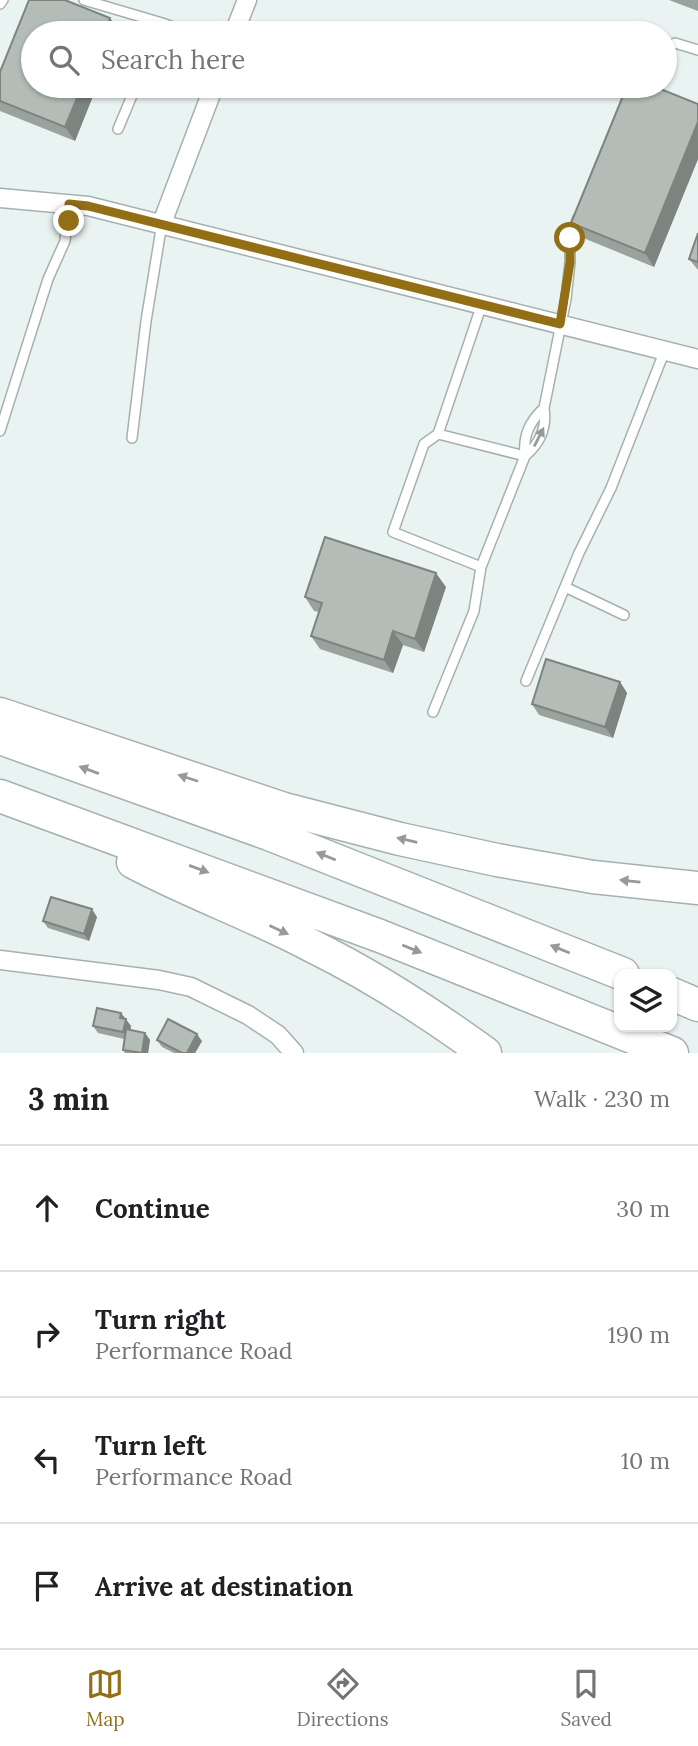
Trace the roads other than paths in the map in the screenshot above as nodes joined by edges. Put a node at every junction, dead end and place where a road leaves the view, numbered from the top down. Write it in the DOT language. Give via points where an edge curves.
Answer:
graph roads {
  1 [pos="83,0"];
  2 [pos="247,0"];
  3 [pos="155,21"];
  4 [pos="239,21"];
  5 [pos="677,43"];
  6 [pos="698,50"];
  7 [pos="131,98"];
  8 [pos="209,98"];
  9 [pos="118,129"];
  10 [pos="0,198"];
  11 [pos="69,204"];
  12 [pos="580,212"];
  13 [pos="162,223"];
  14 [pos="482,304"];
  15 [pos="560,324"];
  16 [pos="665,350"];
  17 [pos="698,359"];
  18 [pos="544,408"];
  19 [pos="0,431"];
  20 [pos="438,434"];
  21 [pos="132,438"];
  22 [pos="525,456"];
  23 [pos="481,567"];
  24 [pos="565,587"];
  25 [pos="624,615"];
  26 [pos="526,681"];
  27 [pos="433,712"];
  28 [pos="0,714"];
  29 [pos="0,738"];
  30 [pos="10,799"];
  31 [pos="698,888"];
  32 [pos="0,960"];
  33 [pos="614,970"];
  34 [pos="677,996"];
  35 [pos="698,1005"];
  36 [pos="293,1053"];
  37 [pos="485,1053"];
  38 [pos="673,1053"];
  1 -- 3 [label="lane"];
  2 -- 4 [label="street"];
  5 -- 6 [label="lane"];
  7 -- 9 [label="lane"];
  8 -- 13 [label="street"];
  10 -- 11 [label="street"];
  11 -- 13 [label="street"];
  11 -- 19 [label="lane" via="65,241 48,279"];
  12 -- 15 [label="lane" via="570,238"];
  13 -- 14 [label="street"];
  13 -- 21 [label="lane"];
  14 -- 15 [label="street"];
  14 -- 20 [label="lane"];
  15 -- 16 [label="street"];
  15 -- 18 [label="lane"];
  16 -- 17 [label="street"];
  16 -- 24 [label="lane" via="611,488"];
  18 -- 22 [label="lane" via="523,439"];
  22 -- 18 [label="lane, one-way" via="537,446 546,423"];
  20 -- 22 [label="lane"];
  20 -- 23 [label="lane" via="424,444 393,532"];
  22 -- 23 [label="lane"];
  23 -- 27 [label="lane" via="474,611"];
  24 -- 25 [label="lane"];
  24 -- 26 [label="lane"];
  31 -- 28 [label="highway, one-way" via="593,877 400,839 284,809"];
  33 -- 29 [label="highway, one-way" via="269,834"];
  30 -- 37 [label="highway, one-way" via="176,885 331,956 408,1000"];
  30 -- 38 [label="highway, one-way" via="380,936"];
  32 -- 36 [label="street" via="191,987 278,1035"];
  34 -- 35 [label="highway"];
}
